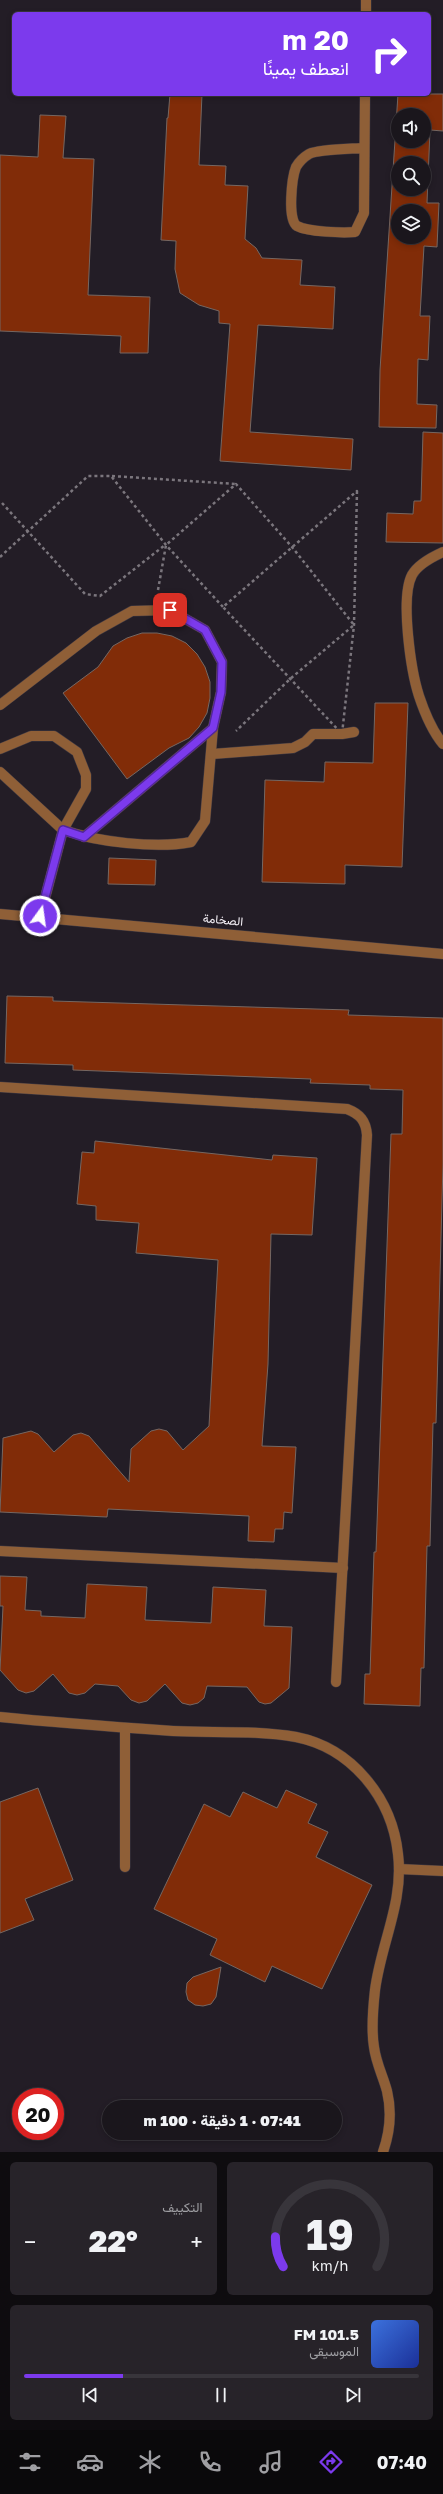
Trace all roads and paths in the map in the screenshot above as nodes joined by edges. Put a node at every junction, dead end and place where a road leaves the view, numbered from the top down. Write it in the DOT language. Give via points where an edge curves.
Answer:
graph roads {
  1 [pos="366,0"];
  2 [pos="366,12"];
  3 [pos="365,96"];
  4 [pos="364,148"];
  5 [pos="111,476"];
  6 [pos="236,484"];
  7 [pos="2,503"];
  8 [pos="27,532"];
  9 [pos="166,545"];
  10 [pos="292,547"];
  11 [pos="443,552"];
  12 [pos="0,557"];
  13 [pos="223,607"];
  14 [pos="155,610"];
  15 [pos="354,625"];
  16 [pos="290,679"];
  17 [pos="0,705"];
  18 [pos="213,728"];
  19 [pos="354,732"];
  20 [pos="342,734"];
  21 [pos="443,744"];
  22 [pos="0,750"];
  23 [pos="212,754"];
  24 [pos="0,772"];
  25 [pos="63,830"];
  26 [pos="84,837"];
  27 [pos="0,914"];
  28 [pos="40,916"];
  29 [pos="443,954"];
  30 [pos="0,1087"];
  31 [pos="0,1551"];
  32 [pos="343,1568"];
  33 [pos="336,1682"];
  34 [pos="0,1717"];
  35 [pos="125,1728"];
  36 [pos="125,1868"];
  37 [pos="399,1869"];
  38 [pos="443,1871"];
  39 [pos="384,2152"];
  1 -- 2 [label="street"];
  3 -- 4 [label="street"];
  4 -- 4 [label="street" via="364,213 355,232 340,234 298,226 292,221 290,212 296,168 303,159 310,154"];
  5 -- 6 [label="path"];
  5 -- 8 [label="path" via="88,476"];
  5 -- 9 [label="path"];
  6 -- 9 [label="path"];
  6 -- 10 [label="path"];
  7 -- 8 [label="path"];
  8 -- 9 [label="path" via="86,594 100,596"];
  8 -- 12 [label="path"];
  9 -- 13 [label="path"];
  9 -- 14 [label="path"];
  10 -- 13 [label="path"];
  10 -- 15 [label="path"];
  10 -- 15 [label="path" via="356,491"];
  11 -- 21 [label="street" via="429,558 412,575 408,587 407,618 411,660 419,696"];
  13 -- 16 [label="path"];
  14 -- 17 [label="street" via="132,611 96,631"];
  14 -- 18 [label="street" via="170,610 205,630 222,662 221,692"];
  15 -- 16 [label="path"];
  15 -- 20 [label="path"];
  16 -- 20 [label="path"];
  16 -- 23 [label="path"];
  18 -- 23 [label="street"];
  18 -- 26 [label="street"];
  19 -- 20 [label="street"];
  20 -- 23 [label="street" via="314,734 293,748"];
  22 -- 25 [label="street" via="31,736 54,736 77,752 86,775 86,789"];
  23 -- 26 [label="street" via="205,821 192,842 172,846"];
  24 -- 25 [label="street"];
  25 -- 26 [label="street"];
  25 -- 28 [label="street"];
  27 -- 28 [label="street, الصخامة"];
  28 -- 29 [label="street, الصخامة"];
  30 -- 32 [label="street" via="347,1109 362,1118 367,1135"];
  31 -- 32 [label="street"];
  32 -- 33 [label="street"];
  34 -- 35 [label="street"];
  35 -- 36 [label="street"];
  35 -- 37 [label="street" via="272,1734 297,1738 332,1750 362,1774 376,1791 387,1811 394,1832"];
  37 -- 38 [label="street"];
  37 -- 39 [label="street" via="395,1912 379,1964 375,1990 374,2046 390,2108 390,2125"];
}
